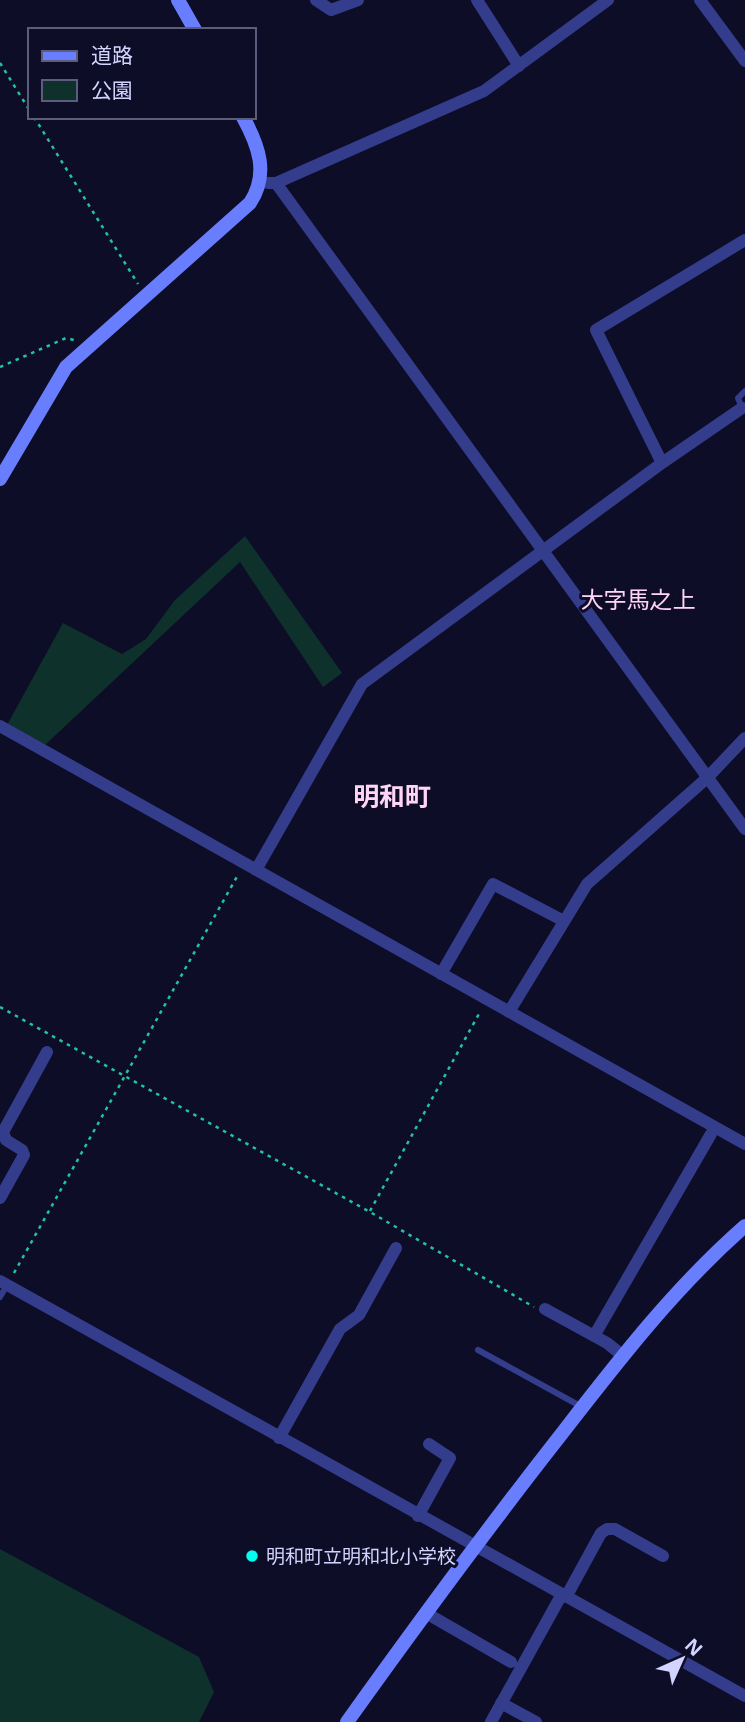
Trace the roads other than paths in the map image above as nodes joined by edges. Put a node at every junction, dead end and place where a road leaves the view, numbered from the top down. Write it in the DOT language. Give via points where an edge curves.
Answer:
graph roads {
  1 [pos="178,0"];
  2 [pos="316,0"];
  3 [pos="358,0"];
  4 [pos="477,0"];
  5 [pos="608,0"];
  6 [pos="700,0"];
  7 [pos="194,28"];
  8 [pos="745,61"];
  9 [pos="519,66"];
  10 [pos="244,119"];
  11 [pos="276,183"];
  12 [pos="260,184"];
  13 [pos="745,240"];
  14 [pos="745,391"];
  15 [pos="744,410"];
  16 [pos="662,463"];
  17 [pos="0,479"];
  18 [pos="544,553"];
  19 [pos="0,726"];
  20 [pos="745,738"];
  21 [pos="707,778"];
  22 [pos="745,829"];
  23 [pos="250,867"];
  24 [pos="562,920"];
  25 [pos="441,974"];
  26 [pos="509,1012"];
  27 [pos="47,1052"];
  28 [pos="711,1133"];
  29 [pos="745,1144"];
  30 [pos="0,1198"];
  31 [pos="745,1226"];
  32 [pos="396,1248"];
  33 [pos="3,1283"];
  34 [pos="0,1297"];
  35 [pos="545,1309"];
  36 [pos="594,1336"];
  37 [pos="478,1350"];
  38 [pos="622,1355"];
  39 [pos="582,1407"];
  40 [pos="279,1438"];
  41 [pos="429,1444"];
  42 [pos="418,1516"];
  43 [pos="474,1547"];
  44 [pos="663,1556"];
  45 [pos="564,1596"];
  46 [pos="426,1613"];
  47 [pos="511,1662"];
  48 [pos="745,1696"];
  49 [pos="501,1703"];
  50 [pos="347,1722"];
  51 [pos="491,1722"];
  52 [pos="536,1722"];
  1 -- 7 [label="street"];
  2 -- 3 [label="street" via="331,10"];
  4 -- 9 [label="street"];
  5 -- 9 [label="street"];
  6 -- 8 [label="street"];
  9 -- 11 [label="street" via="484,91"];
  10 -- 12 [label="street" via="257,145"];
  11 -- 12 [label="street"];
  11 -- 18 [label="street"];
  12 -- 17 [label="street" via="242,213 88,345 55,381"];
  13 -- 16 [label="street" via="596,330"];
  14 -- 15 [label="lane" via="738,398"];
  15 -- 16 [label="street"];
  16 -- 18 [label="street"];
  18 -- 21 [label="street"];
  18 -- 23 [label="street" via="362,684"];
  19 -- 23 [label="street"];
  20 -- 21 [label="street"];
  21 -- 22 [label="street"];
  21 -- 24 [label="street" via="587,884"];
  23 -- 25 [label="street"];
  24 -- 25 [label="street" via="493,884"];
  24 -- 26 [label="street"];
  25 -- 26 [label="street"];
  26 -- 29 [label="street"];
  27 -- 30 [label="street" via="3,1132 24,1155"];
  28 -- 36 [label="street"];
  31 -- 38 [label="street" via="686,1282"];
  32 -- 40 [label="street" via="359,1315 340,1329"];
  33 -- 34 [label="lane"];
  33 -- 40 [label="street"];
  35 -- 36 [label="street"];
  36 -- 38 [label="street"];
  37 -- 39 [label="lane"];
  38 -- 39 [label="street"];
  39 -- 43 [label="street"];
  40 -- 42 [label="street"];
  41 -- 42 [label="street" via="450,1458"];
  42 -- 43 [label="street"];
  43 -- 45 [label="street"];
  43 -- 46 [label="street"];
  44 -- 45 [label="street" via="607,1529"];
  45 -- 48 [label="street"];
  45 -- 49 [label="street"];
  46 -- 47 [label="street"];
  46 -- 50 [label="street"];
  49 -- 51 [label="street"];
  49 -- 52 [label="street"];
}
